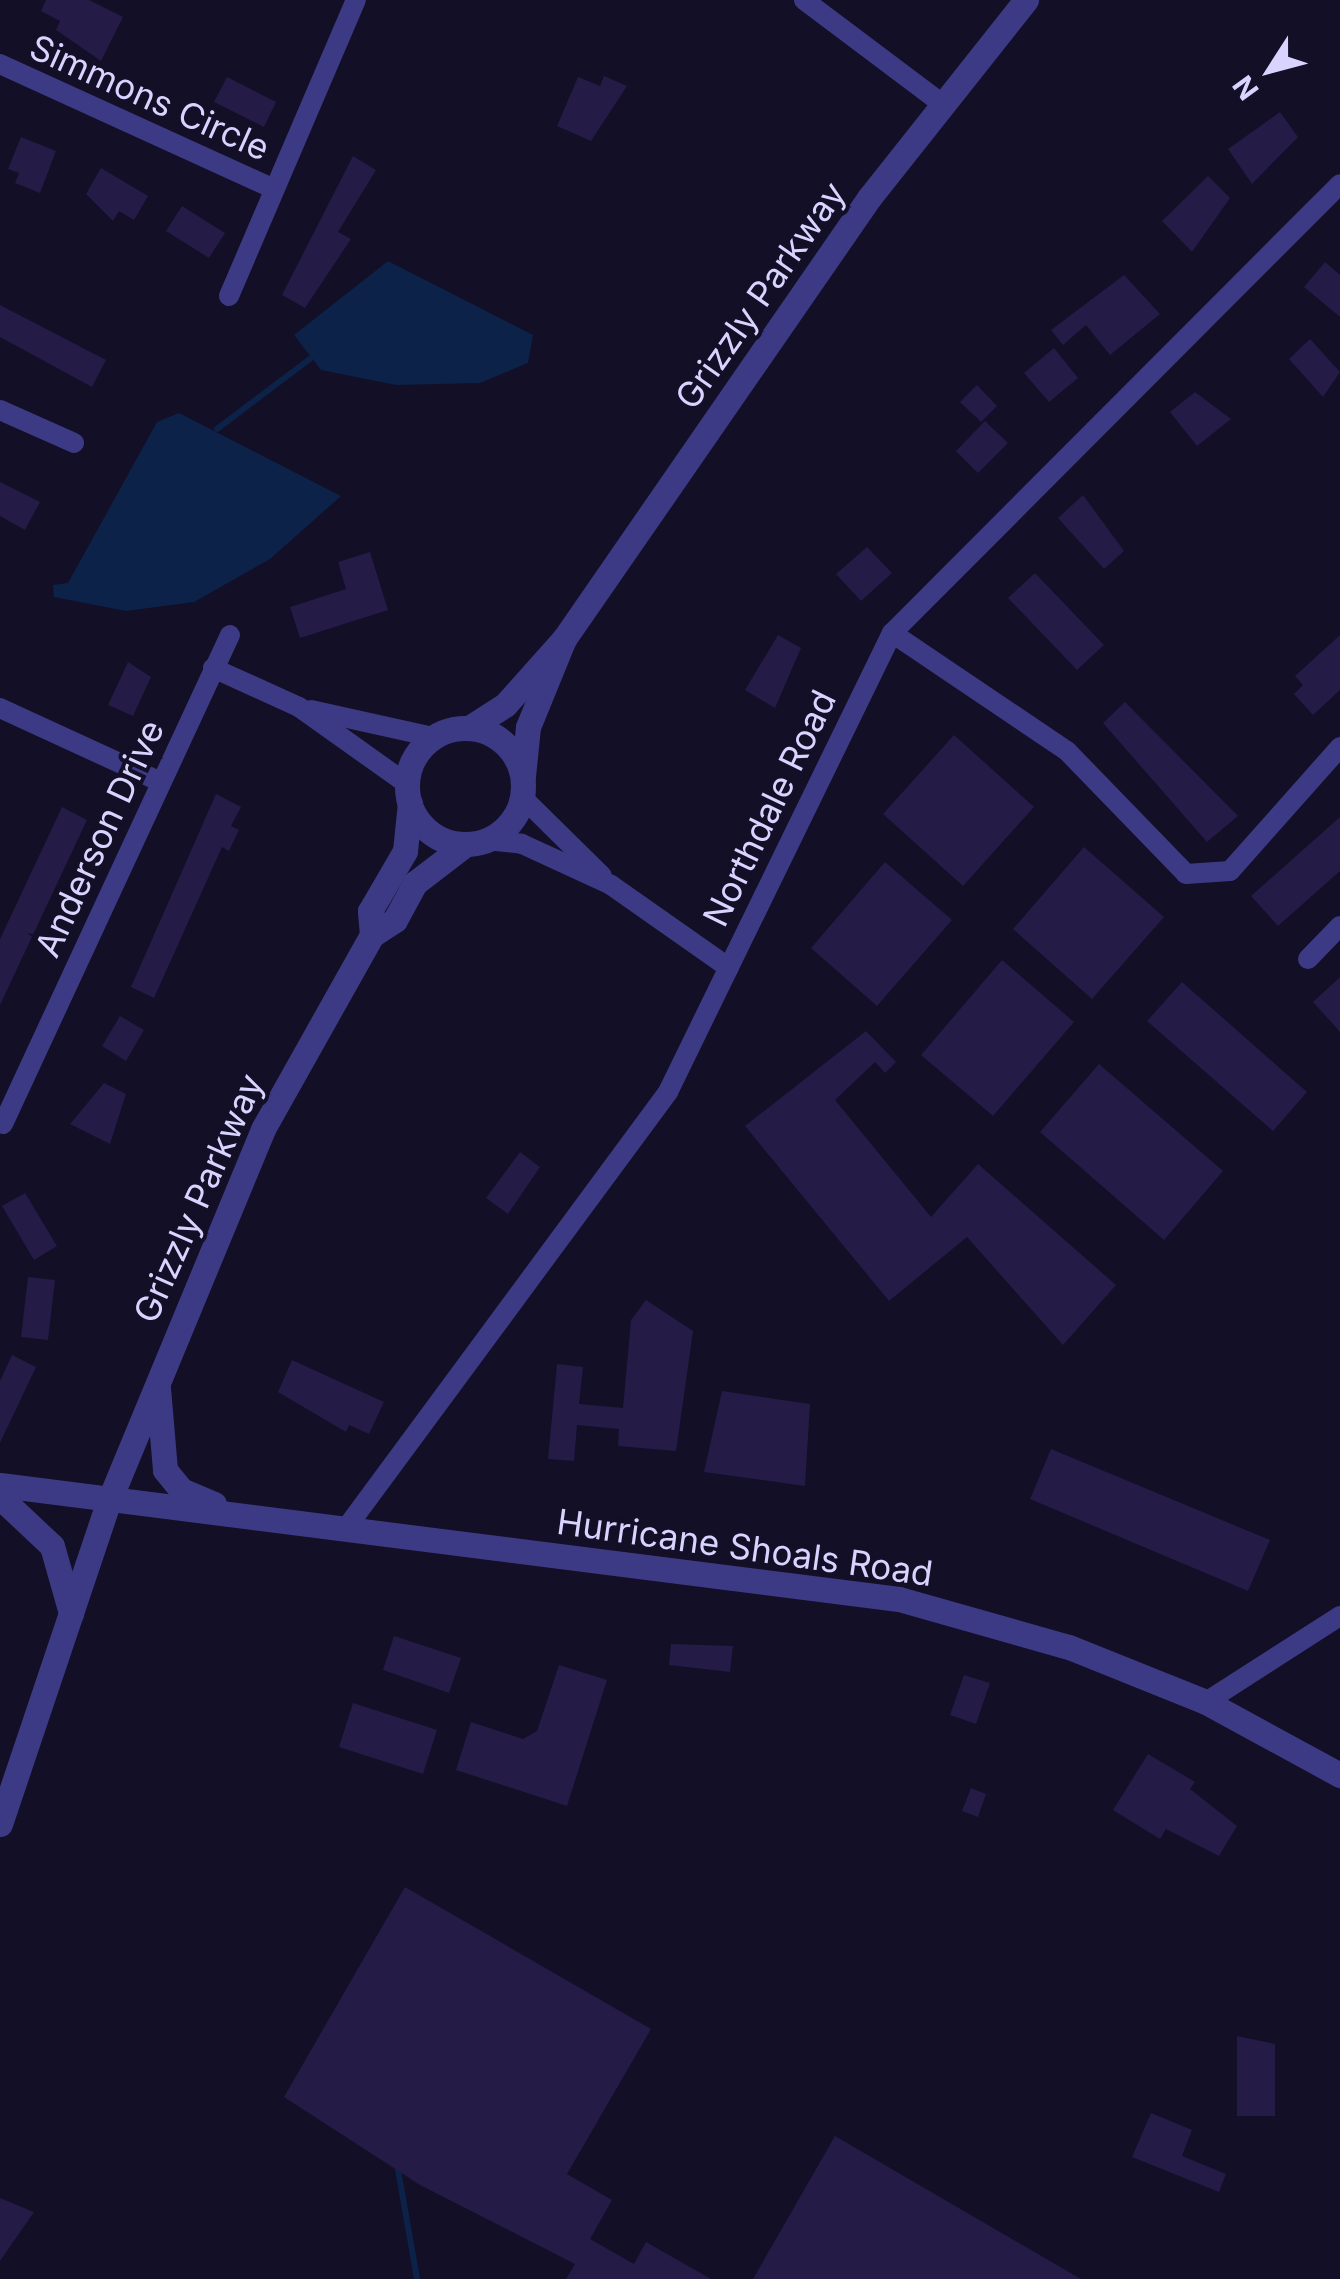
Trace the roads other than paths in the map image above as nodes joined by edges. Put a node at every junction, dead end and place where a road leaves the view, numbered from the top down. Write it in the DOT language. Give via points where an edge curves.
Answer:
graph roads {
  1 [pos="356,0"];
  2 [pos="804,0"];
  3 [pos="1026,0"];
  4 [pos="0,64"];
  5 [pos="942,103"];
  6 [pos="274,189"];
  7 [pos="1337,196"];
  8 [pos="229,296"];
  9 [pos="0,410"];
  10 [pos="74,443"];
  11 [pos="892,633"];
  12 [pos="230,634"];
  13 [pos="564,639"];
  14 [pos="213,668"];
  15 [pos="300,707"];
  16 [pos="0,708"];
  17 [pos="470,728"];
  18 [pos="433,737"];
  19 [pos="1338,752"];
  20 [pos="161,782"];
  21 [pos="523,787"];
  22 [pos="409,794"];
  23 [pos="476,842"];
  24 [pos="610,885"];
  25 [pos="1340,926"];
  26 [pos="372,935"];
  27 [pos="1308,959"];
  28 [pos="729,968"];
  29 [pos="3,1124"];
  30 [pos="157,1378"];
  31 [pos="0,1485"];
  32 [pos="0,1496"];
  33 [pos="109,1500"];
  34 [pos="236,1517"];
  35 [pos="344,1531"];
  36 [pos="71,1614"];
  37 [pos="1340,1616"];
  38 [pos="1206,1702"];
  39 [pos="1340,1775"];
  40 [pos="0,1824"];
  1 -- 6 [label="street"];
  2 -- 5 [label="street"];
  3 -- 5 [label="street, Grizzly Parkway"];
  4 -- 6 [label="street, Simmons Circle"];
  5 -- 13 [label="street, Grizzly Parkway"];
  6 -- 8 [label="street"];
  7 -- 11 [label="street, Northdale Road" via="990,525"];
  9 -- 10 [label="street"];
  11 -- 19 [label="street" via="1067,751 1186,874 1230,871"];
  11 -- 28 [label="street, Northdale Road"];
  12 -- 14 [label="street, Anderson Drive"];
  13 -- 17 [label="street, Grizzly Parkway" via="505,705"];
  13 -- 21 [label="street, Grizzly Parkway" via="528,727"];
  14 -- 15 [label="street"];
  14 -- 20 [label="street, Anderson Drive"];
  15 -- 18 [label="street"];
  15 -- 22 [label="street"];
  16 -- 20 [label="street"];
  17 -- 18 [label="street"];
  17 -- 21 [label="street" via="505,743"];
  18 -- 22 [label="street"];
  20 -- 29 [label="street, Anderson Drive"];
  21 -- 23 [label="street"];
  21 -- 24 [label="street"];
  22 -- 23 [label="street" via="431,833"];
  22 -- 26 [label="street, Grizzly Parkway" via="405,852 370,911"];
  23 -- 24 [label="street" via="522,844"];
  23 -- 26 [label="street, Grizzly Parkway" via="415,883 394,920"];
  24 -- 28 [label="street"];
  25 -- 27 [label="street"];
  26 -- 30 [label="street, Grizzly Parkway" via="263,1129"];
  28 -- 35 [label="street, Northdale Road" via="691,1051 614,1175"];
  30 -- 33 [label="street, Grizzly Parkway"];
  30 -- 34 [label="street" via="165,1470 181,1490"];
  31 -- 33 [label="street, Hurricane Shoals Road"];
  32 -- 36 [label="street" via="52,1546"];
  33 -- 34 [label="street, Hurricane Shoals Road"];
  33 -- 36 [label="street, Grizzly Parkway"];
  34 -- 35 [label="street, Hurricane Shoals Road"];
  35 -- 38 [label="street, Hurricane Shoals Road" via="898,1599 1069,1646"];
  36 -- 40 [label="street, Grizzly Parkway"];
  37 -- 38 [label="street"];
  38 -- 39 [label="street, Hurricane Shoals Road"];
}
